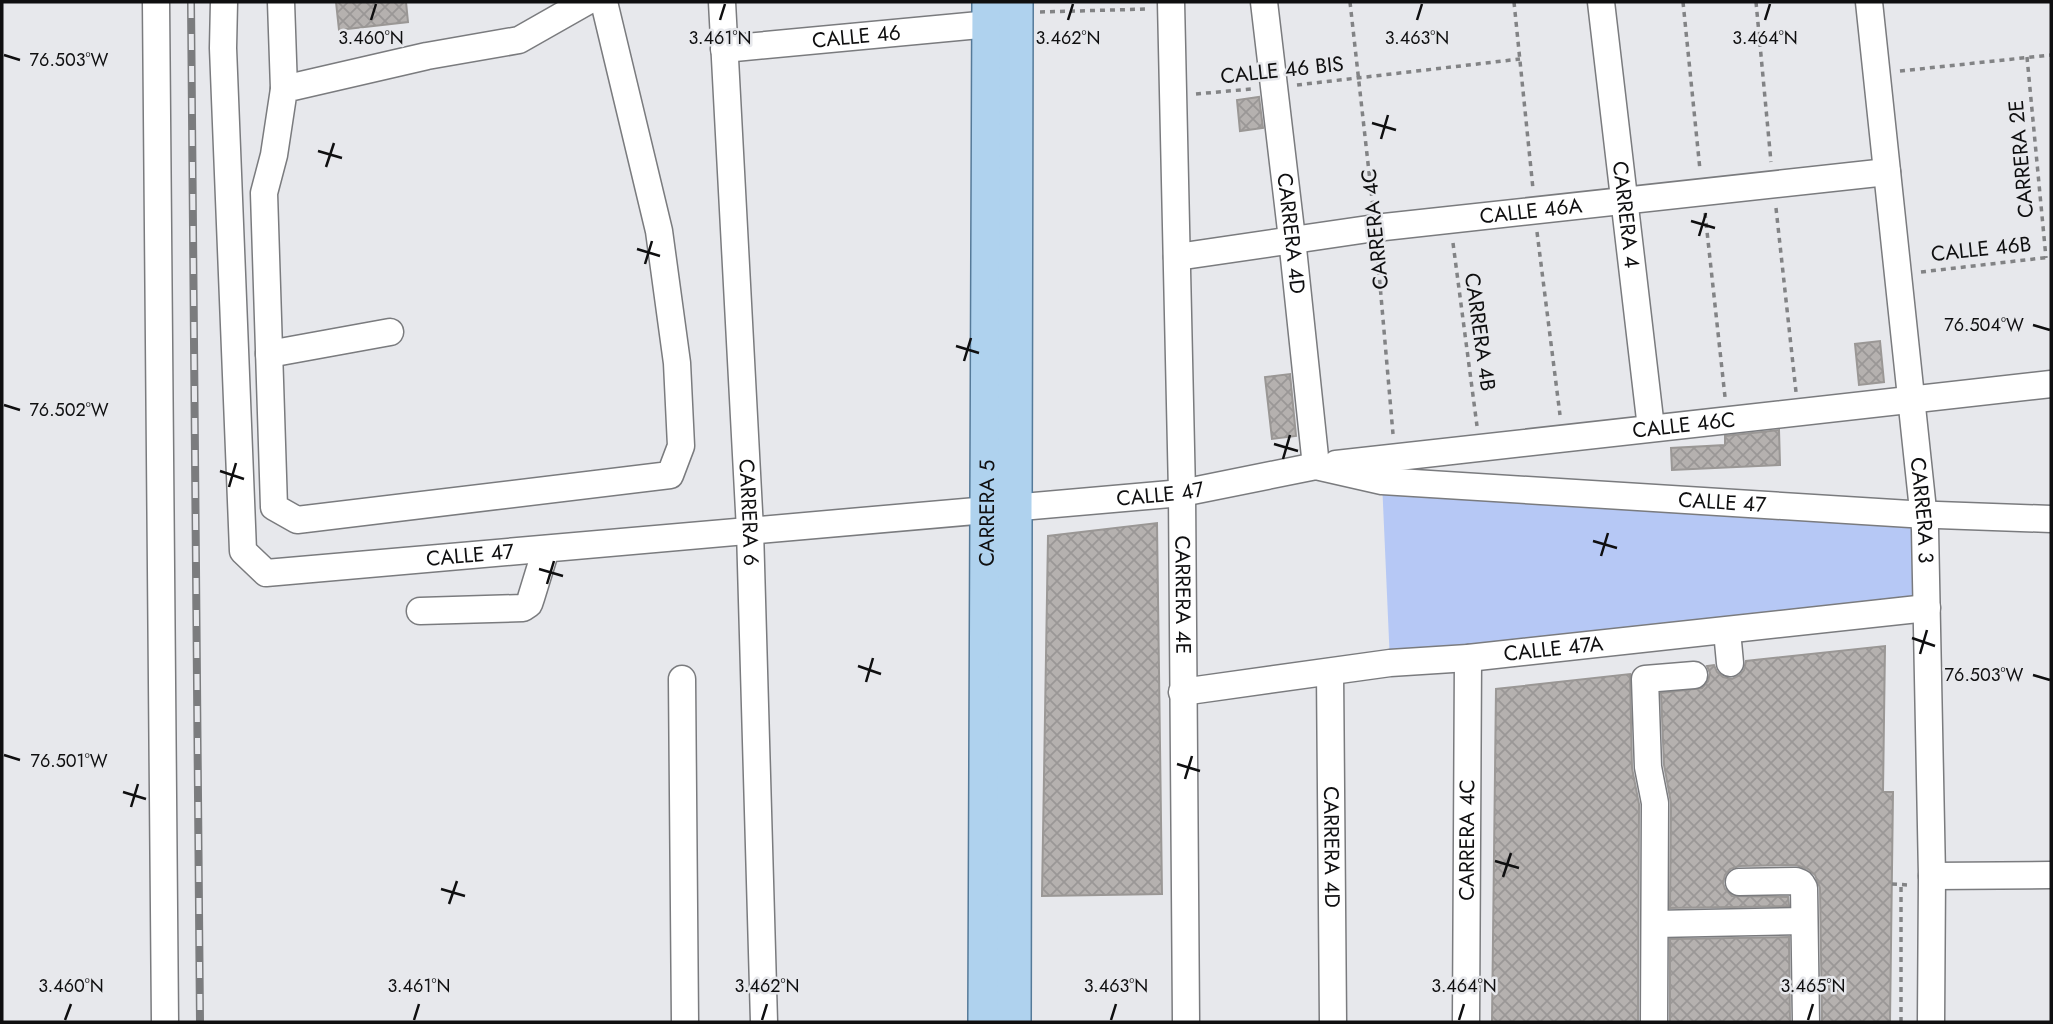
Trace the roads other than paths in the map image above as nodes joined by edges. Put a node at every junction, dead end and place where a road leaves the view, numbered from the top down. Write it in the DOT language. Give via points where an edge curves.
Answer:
graph roads {
  1 [pos="156,2"];
  2 [pos="224,2"];
  3 [pos="281,2"];
  4 [pos="604,2"];
  5 [pos="722,2"];
  6 [pos="1264,2"];
  7 [pos="1601,2"];
  8 [pos="1869,2"];
  9 [pos="574,5"];
  10 [pos="1171,5"];
  11 [pos="1023,7"];
  12 [pos="990,13"];
  13 [pos="724,49"];
  14 [pos="284,89"];
  15 [pos="1887,172"];
  16 [pos="1624,200"];
  17 [pos="1292,239"];
  18 [pos="1177,257"];
  19 [pos="390,332"];
  20 [pos="269,354"];
  21 [pos="2051,384"];
  22 [pos="1911,398"];
  23 [pos="1651,428"];
  24 [pos="1316,466"];
  25 [pos="1182,493"];
  26 [pos="1001,508"];
  27 [pos="1924,515"];
  28 [pos="2051,519"];
  29 [pos="750,530"];
  30 [pos="546,549"];
  31 [pos="1927,608"];
  32 [pos="420,611"];
  33 [pos="1727,631"];
  34 [pos="1468,658"];
  35 [pos="1730,663"];
  36 [pos="1330,672"];
  37 [pos="1694,675"];
  38 [pos="682,679"];
  39 [pos="1182,692"];
  40 [pos="2051,875"];
  41 [pos="1932,876"];
  42 [pos="1739,881"];
  43 [pos="1804,921"];
  44 [pos="1655,924"];
  45 [pos="165,1022"];
  46 [pos="685,1022"];
  47 [pos="764,1022"];
  48 [pos="985,1022"];
  49 [pos="1014,1022"];
  50 [pos="1186,1022"];
  51 [pos="1333,1022"];
  52 [pos="1466,1022"];
  53 [pos="1654,1022"];
  54 [pos="1805,1022"];
  55 [pos="1931,1022"];
  1 -- 45 [label="street"];
  2 -- 30 [label="street, CALLE 47" via="243,551 266,573"];
  3 -- 14 [label="street"];
  4 -- 20 [label="street" via="659,231 677,363 681,446 670,475 297,520 274,507"];
  5 -- 13 [label="street, CARRERA 6"];
  6 -- 17 [label="street, CARRERA 4D"];
  7 -- 16 [label="street, CARRERA 4"];
  8 -- 15 [label="street, CARRERA 3"];
  9 -- 14 [label="street" via="519,40"];
  10 -- 18 [label="street, CARRERA 4E"];
  11 -- 26 [label="main road, CARRERA 5"];
  12 -- 13 [label="street, CALLE 46"];
  12 -- 26 [label="main road, CARRERA 5"];
  13 -- 29 [label="street, CARRERA 6"];
  14 -- 20 [label="street" via="264,193"];
  15 -- 16 [label="street, CALLE 46A"];
  15 -- 22 [label="street, CARRERA 3"];
  16 -- 17 [label="street, CALLE 46A"];
  16 -- 23 [label="street, CARRERA 4"];
  17 -- 18 [label="street, CALLE 46A"];
  17 -- 24 [label="street, CARRERA 4D"];
  18 -- 25 [label="street, CARRERA 4E"];
  19 -- 20 [label="street"];
  21 -- 22 [label="street, CALLE 46C"];
  22 -- 23 [label="street, CALLE 46C"];
  22 -- 27 [label="street, CARRERA 3"];
  23 -- 24 [label="street, CALLE 46C"];
  24 -- 25 [label="street, CALLE 47"];
  24 -- 27 [label="street, CALLE 47" via="1382,481"];
  25 -- 26 [label="street, CALLE 47"];
  25 -- 39 [label="street, CARRERA 4E"];
  26 -- 29 [label="street, CALLE 47"];
  26 -- 48 [label="main road, CARRERA 5"];
  26 -- 49 [label="main road, CARRERA 5"];
  27 -- 28 [label="street, CALLE 47"];
  27 -- 31 [label="street, CARRERA 3"];
  29 -- 30 [label="street, CALLE 47"];
  29 -- 47 [label="street, CARRERA 6"];
  30 -- 32 [label="street" via="529,604 523,608"];
  31 -- 33 [label="street, CALLE 47A"];
  31 -- 41 [label="street, CARRERA 3"];
  33 -- 34 [label="street, CALLE 47A"];
  33 -- 35 [label="street"];
  34 -- 36 [label="street, CALLE 47A"];
  34 -- 52 [label="street, CARRERA 4C"];
  36 -- 39 [label="street, CALLE 47A"];
  36 -- 51 [label="street, CARRERA 4D"];
  37 -- 44 [label="street" via="1645,679 1648,767 1655,803"];
  38 -- 46 [label="street"];
  39 -- 50 [label="street, CARRERA 4E"];
  40 -- 41 [label="street"];
  41 -- 55 [label="street, CARRERA 3"];
  42 -- 43 [label="street" via="1801,883"];
  43 -- 44 [label="street"];
  43 -- 54 [label="street"];
  44 -- 53 [label="street"];
}
